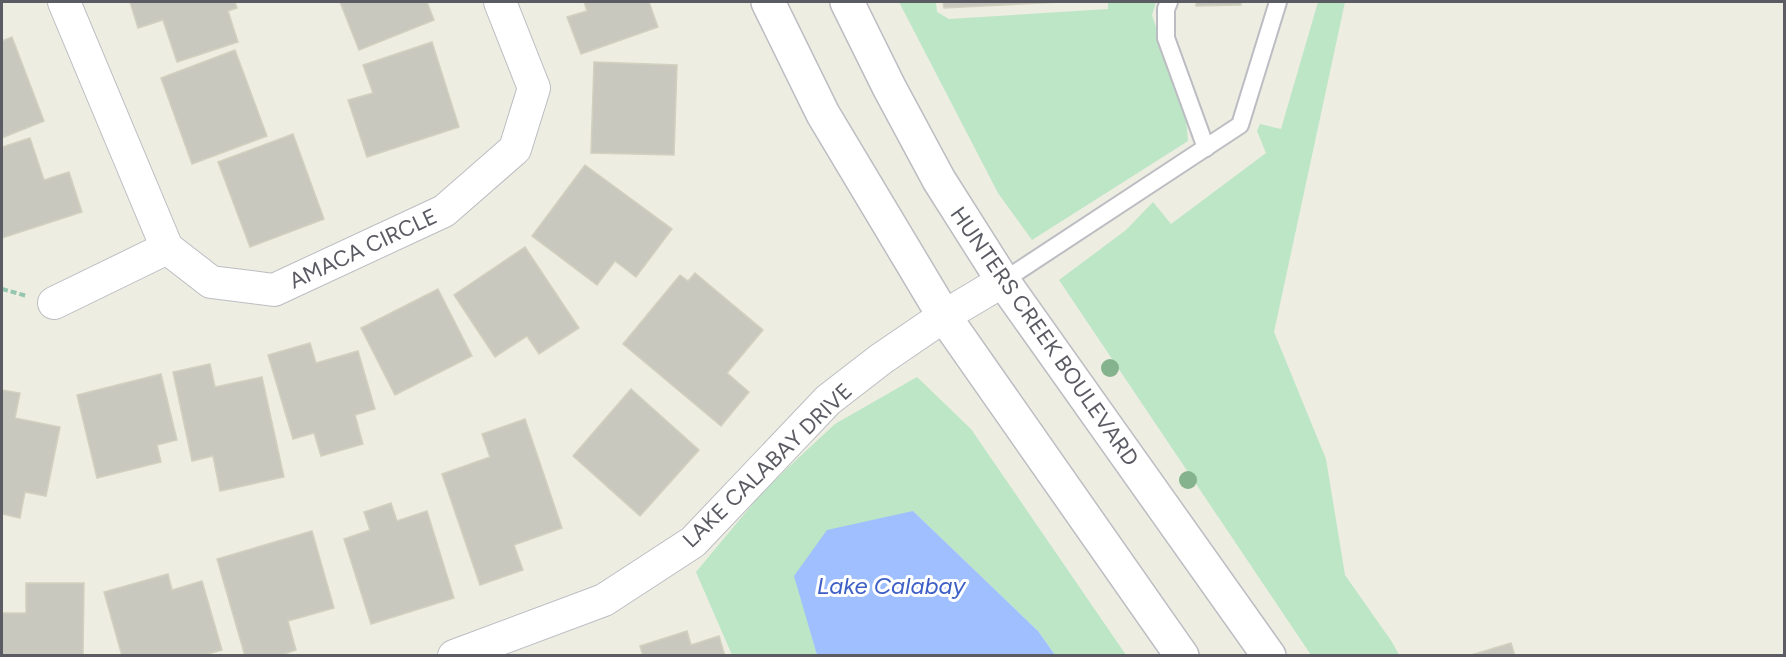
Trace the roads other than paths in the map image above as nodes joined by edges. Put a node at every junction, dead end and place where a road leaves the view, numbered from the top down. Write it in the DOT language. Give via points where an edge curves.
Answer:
graph roads {
  1 [pos="64,2"];
  2 [pos="500,2"];
  3 [pos="768,2"];
  4 [pos="847,2"];
  5 [pos="1168,2"];
  6 [pos="1278,2"];
  7 [pos="1206,148"];
  8 [pos="167,248"];
  9 [pos="1004,281"];
  10 [pos="54,303"];
  11 [pos="944,316"];
  12 [pos="454,656"];
  13 [pos="1182,656"];
  14 [pos="1269,656"];
  1 -- 8 [label="street, AMACA CIRCLE"];
  2 -- 8 [label="street, AMACA CIRCLE" via="534,88 515,149 444,211 274,290 211,282"];
  3 -- 11 [label="street" via="824,114"];
  4 -- 9 [label="street, HUNTERS CREEK BOULEVARD" via="939,180"];
  5 -- 7 [label="lane" via="1166,38"];
  6 -- 7 [label="lane" via="1240,125"];
  7 -- 9 [label="lane"];
  8 -- 10 [label="street"];
  9 -- 11 [label="street, LAKE CALABAY DRIVE"];
  9 -- 14 [label="street, HUNTERS CREEK BOULEVARD"];
  11 -- 12 [label="street, LAKE CALABAY DRIVE" via="828,400 693,542 604,600"];
  11 -- 13 [label="street"];
}
